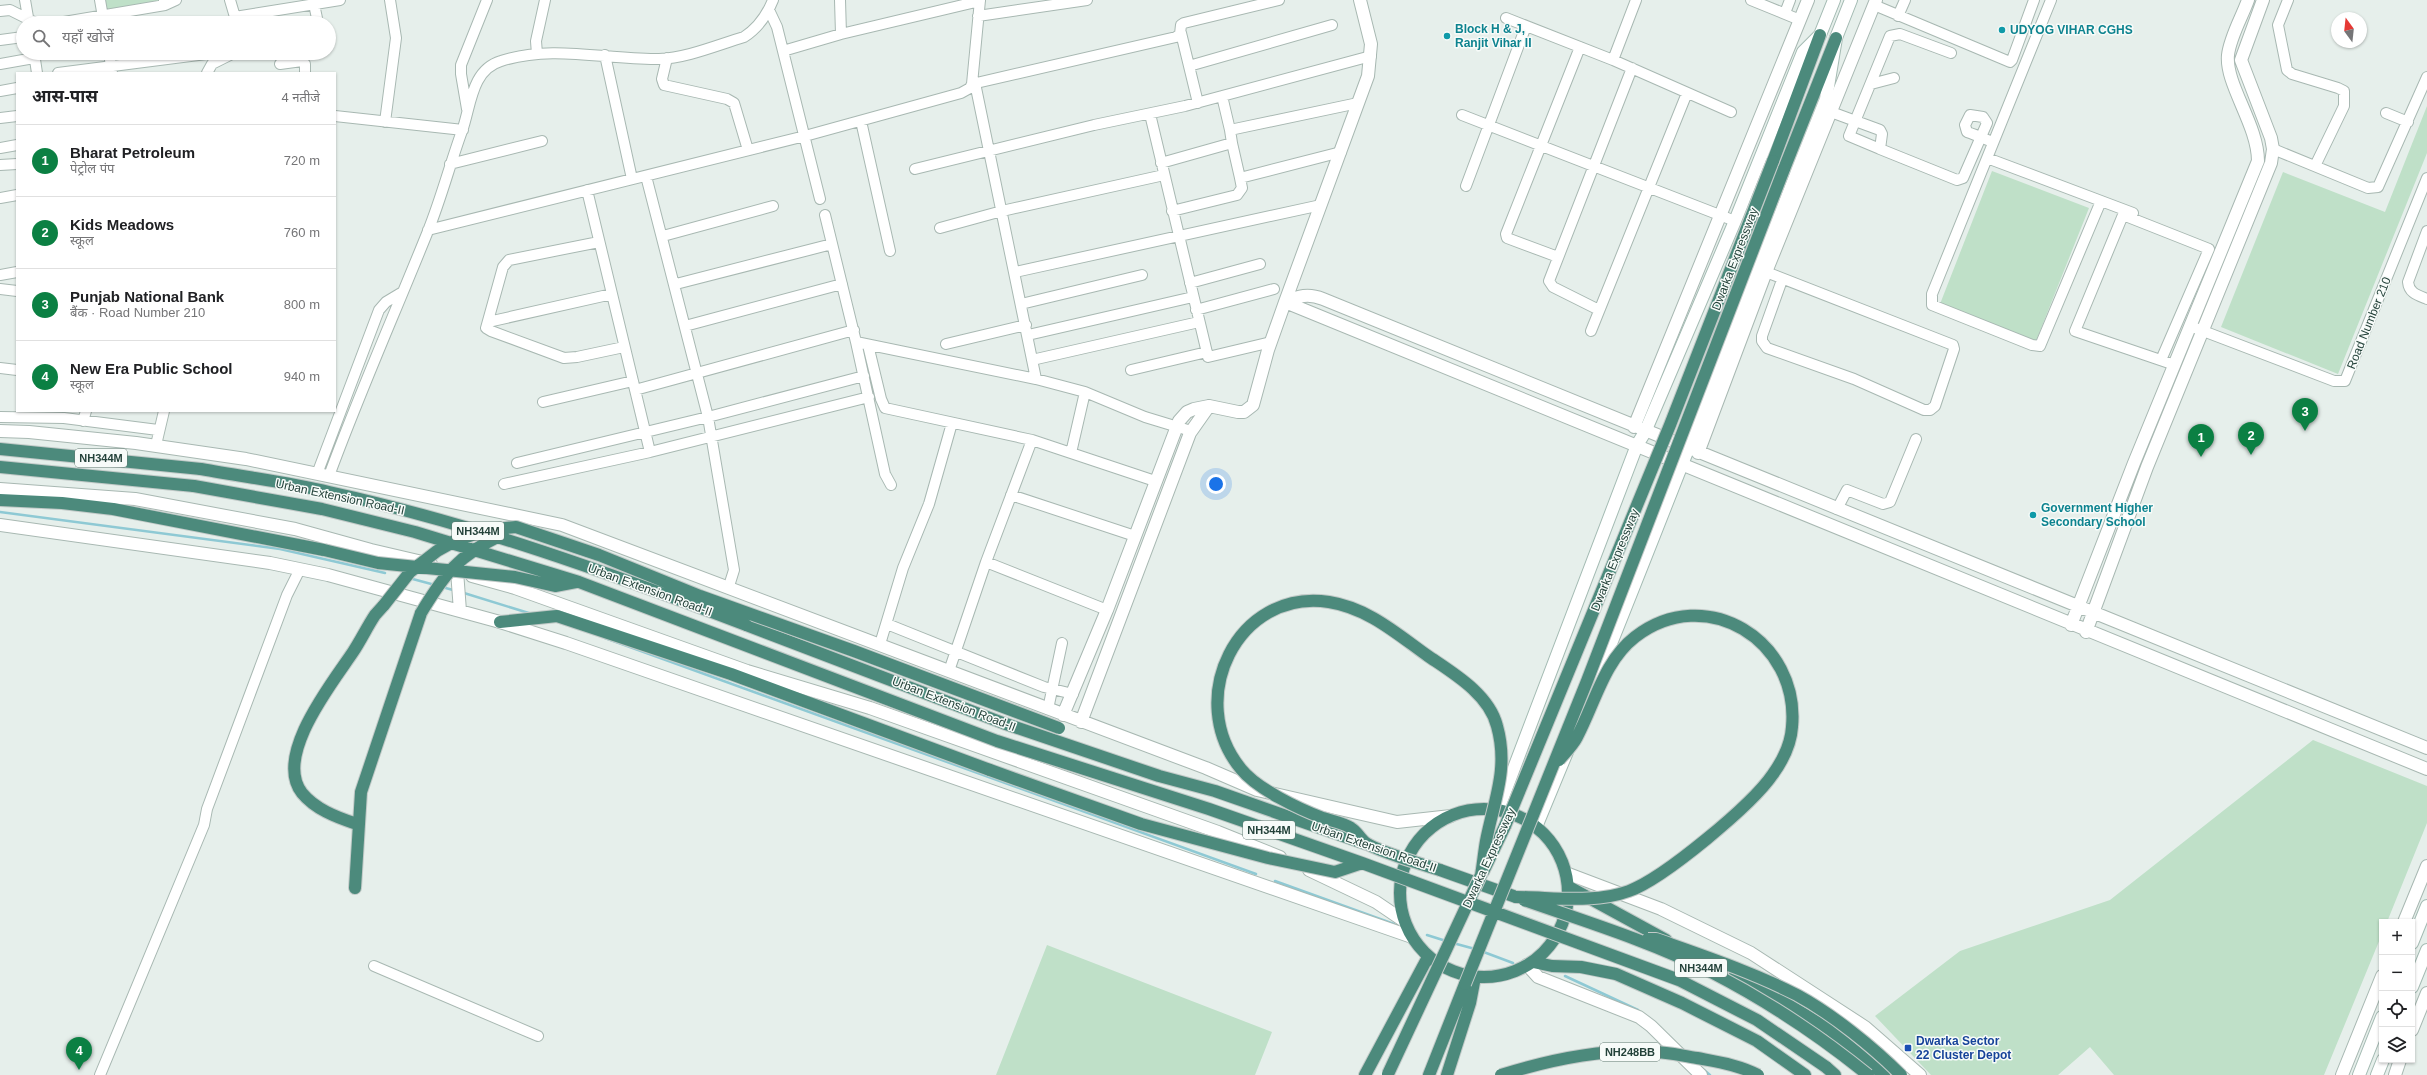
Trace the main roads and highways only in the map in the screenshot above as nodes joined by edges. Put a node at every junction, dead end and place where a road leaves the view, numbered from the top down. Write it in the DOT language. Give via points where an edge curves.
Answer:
graph roads {
  1 [pos="1820,35"];
  2 [pos="1836,38"];
  3 [pos="0,449"];
  4 [pos="0,467"];
  5 [pos="0,500"];
  6 [pos="516,527"];
  7 [pos="579,582"];
  8 [pos="500,622"];
  9 [pos="1084,751"];
  10 [pos="1551,770"];
  11 [pos="354,823"];
  12 [pos="1366,844"];
  13 [pos="1362,863"];
  14 [pos="1481,874"];
  15 [pos="354,888"];
  16 [pos="1569,888"];
  17 [pos="1516,897"];
  18 [pos="1634,939"];
  19 [pos="1428,957"];
  20 [pos="1530,964"];
  21 [pos="1474,977"];
  22 [pos="1365,1075"];
  23 [pos="1388,1075"];
  24 [pos="1429,1075"];
  25 [pos="1447,1075"];
  26 [pos="1501,1075"];
  27 [pos="1758,1075"];
  28 [pos="1805,1075"];
  29 [pos="1835,1075"];
  30 [pos="1868,1075"];
  31 [pos="1884,1075"];
  32 [pos="1901,1075"];
  1 -- 14 [label="highway, Dwarka Expressway, bridge" via="1774,162 1554,710 1505,826"];
  2 -- 10 [label="highway, Dwarka Expressway, bridge"];
  3 -- 9 [label="highway, Urban Extension Road-II / NH344M, bridge" via="201,469 329,491 415,513 540,551"];
  4 -- 7 [label="highway, Urban Extension Road-II / NH344M, bridge" via="194,486 322,509 415,532"];
  5 -- 7 [label="highway, bridge" via="113,509 378,563 515,577 555,586"];
  6 -- 9 [label="highway, bridge" via="600,555 700,596 1059,728"];
  6 -- 11 [label="highway, bridge" via="486,530 455,541 410,572 375,615 305,727 297,752 295,774 302,793 332,816"];
  6 -- 15 [label="highway, bridge" via="464,556 440,580 421,613 361,792"];
  7 -- 13 [label="highway, Urban Extension Road-II / NH344M, bridge" via="997,741 1209,809"];
  8 -- 13 [label="highway, bridge" via="557,616 731,674 1141,824 1268,858 1335,872"];
  9 -- 12 [label="highway, Urban Extension Road-II / NH344M" via="1159,776 1215,791"];
  10 -- 17 [label="highway, bridge" via="1576,739 1610,664 1637,635 1660,622 1693,615 1711,616 1733,624 1755,635 1771,652 1786,677 1792,702 1792,728 1782,760 1761,789 1698,845 1666,870 1629,891 1608,896 1579,898"];
  10 -- 24 [label="highway, Dwarka Expressway, bridge"];
  12 -- 14 [label="highway, bridge" via="1351,828 1321,817 1270,792 1242,771 1229,752 1221,732 1217,696 1224,662 1245,631 1262,617 1283,606 1327,602 1349,606 1368,614 1460,679 1483,701 1496,723 1502,763"];
  12 -- 17 [label="highway, Urban Extension Road-II / NH344M, bridge"];
  13 -- 29 [label="highway, Urban Extension Road-II / NH344M, bridge" via="1679,980 1757,1020"];
  14 -- 23 [label="highway, Dwarka Expressway, bridge"];
  16 -- 19 [label="highway" via="1560,856 1550,840 1518,816 1498,810 1474,810 1451,816 1430,829 1414,847 1405,864 1400,884 1400,904 1404,921 1412,937"];
  16 -- 20 [label="highway" via="1567,910 1560,930 1548,949"];
  16 -- 31 [label="highway" via="1639,927 1741,975 1830,1030"];
  17 -- 18 [label="highway, Urban Extension Road-II / NH344M, bridge"];
  18 -- 30 [label="highway, Urban Extension Road-II / NH344M, bridge" via="1710,971 1769,1004 1832,1046"];
  18 -- 32 [label="highway, bridge" via="1656,940 1743,970 1798,996 1841,1025"];
  19 -- 21 [label="highway" via="1450,970"];
  19 -- 22 [label="highway"];
  20 -- 21 [label="highway" via="1515,972 1495,977"];
  20 -- 28 [label="highway" via="1581,967 1616,974 1682,1003 1756,1041"];
  21 -- 25 [label="highway" via="1470,1003"];
  26 -- 27 [label="highway, NH248BB, bridge" via="1528,1066 1570,1058 1654,1052 1714,1061 1745,1068"];
}
